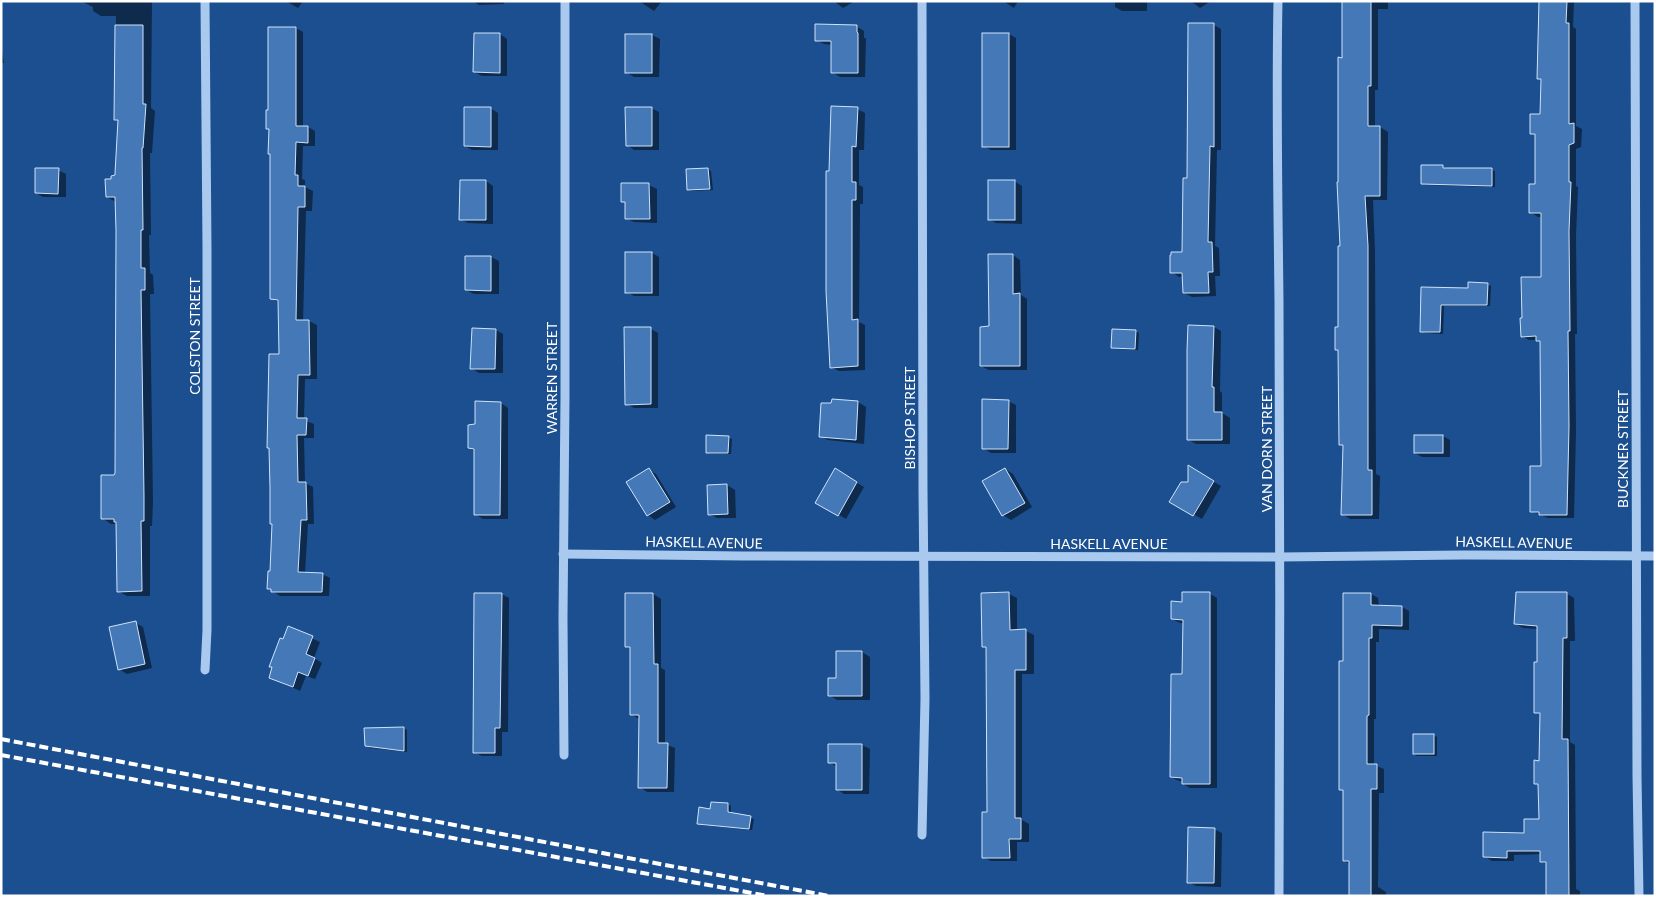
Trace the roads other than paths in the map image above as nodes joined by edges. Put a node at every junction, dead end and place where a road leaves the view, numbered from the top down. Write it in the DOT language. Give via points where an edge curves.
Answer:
graph roads {
  1 [pos="205,1"];
  2 [pos="565,1"];
  3 [pos="922,1"];
  4 [pos="1278,1"];
  5 [pos="1635,1"];
  6 [pos="563,554"];
  7 [pos="924,556"];
  8 [pos="1655,556"];
  9 [pos="1280,557"];
  10 [pos="1636,557"];
  11 [pos="205,670"];
  12 [pos="564,755"];
  13 [pos="922,835"];
  14 [pos="1279,896"];
  15 [pos="1639,896"];
  1 -- 11 [label="street, COLSTON STREET"];
  2 -- 6 [label="street, WARREN STREET"];
  3 -- 7 [label="street, BISHOP STREET"];
  4 -- 9 [label="street, VAN DORN STREET"];
  5 -- 10 [label="street, BUCKNER STREET"];
  6 -- 7 [label="street, HASKELL AVENUE"];
  6 -- 12 [label="street, WARREN STREET"];
  7 -- 9 [label="street, HASKELL AVENUE"];
  7 -- 13 [label="street, BISHOP STREET"];
  8 -- 10 [label="street, HASKELL AVENUE"];
  9 -- 10 [label="street, HASKELL AVENUE"];
  9 -- 14 [label="street, VAN DORN STREET"];
  10 -- 15 [label="street, BUCKNER STREET"];
}
